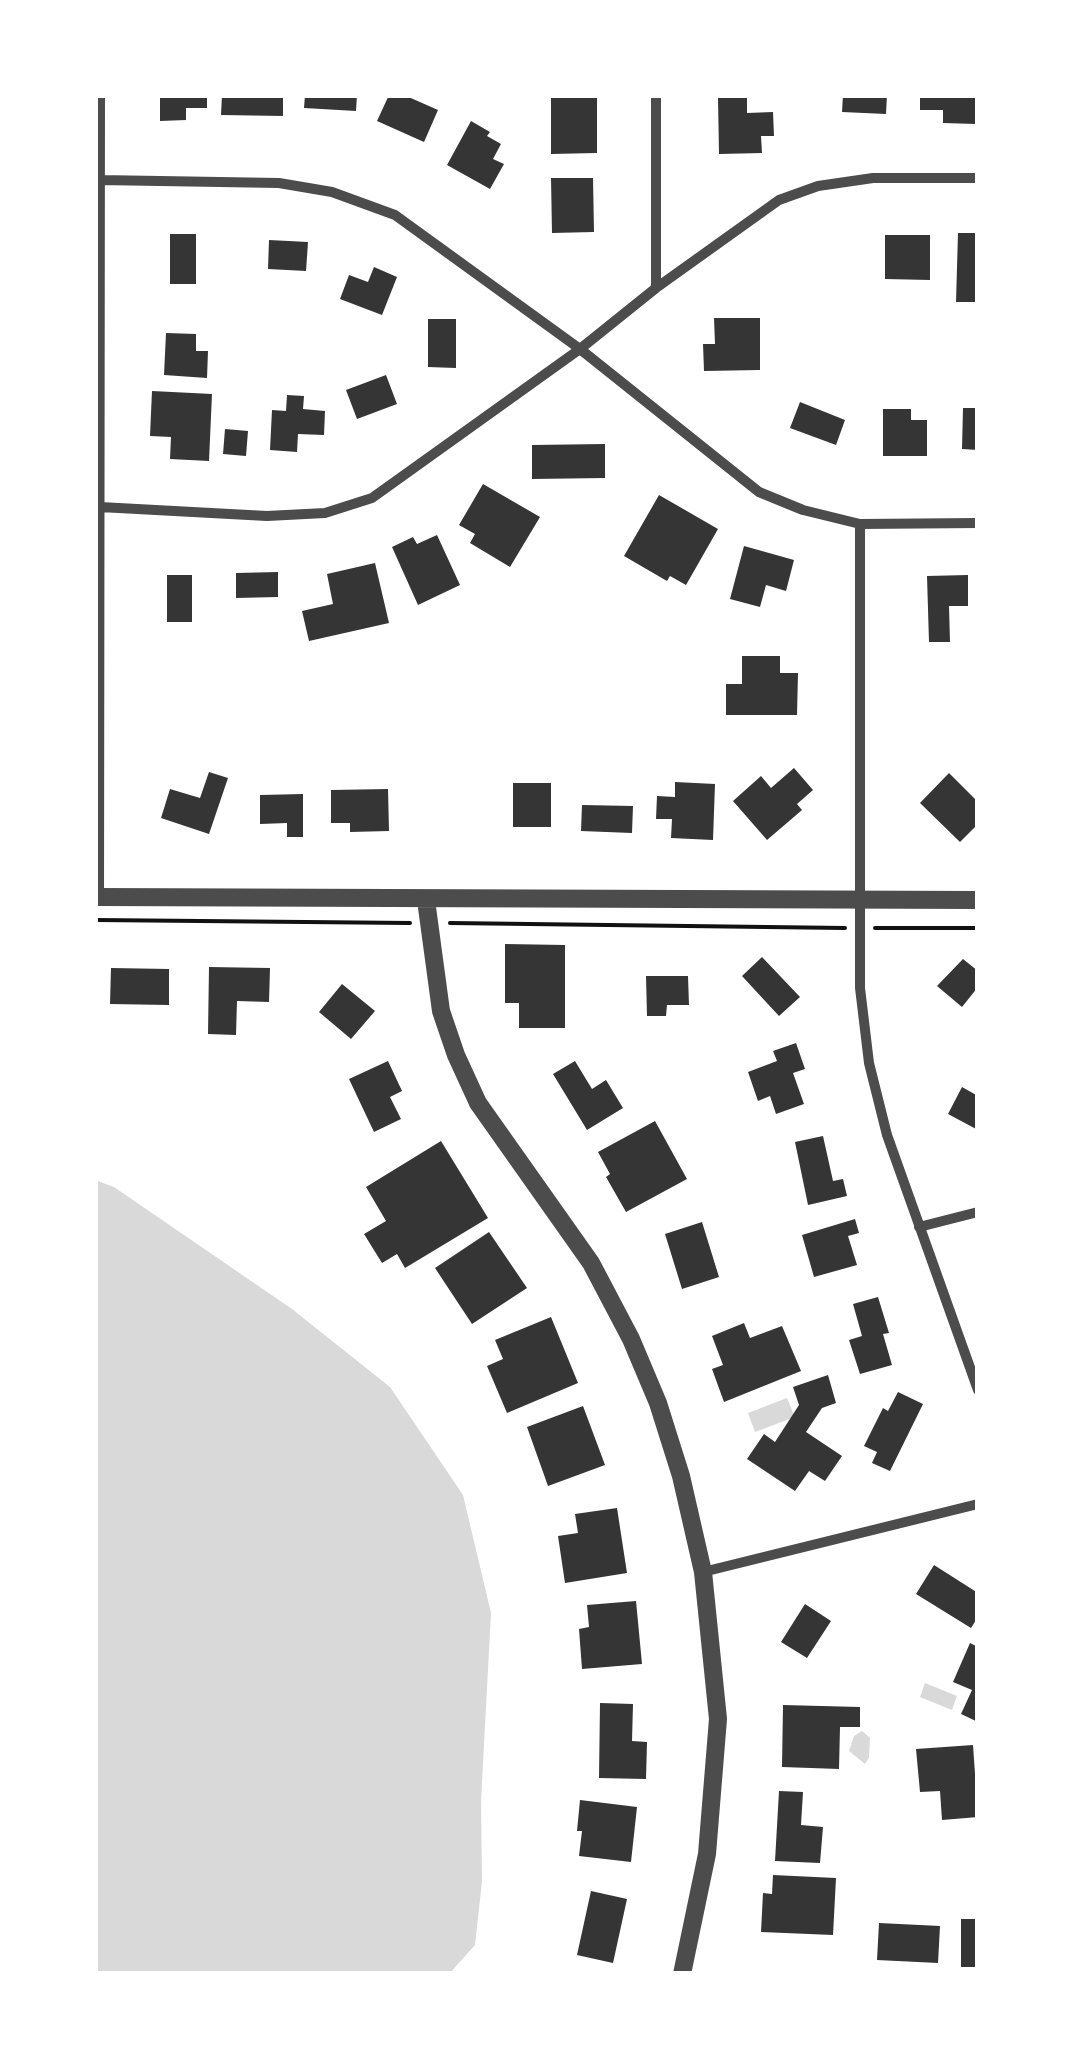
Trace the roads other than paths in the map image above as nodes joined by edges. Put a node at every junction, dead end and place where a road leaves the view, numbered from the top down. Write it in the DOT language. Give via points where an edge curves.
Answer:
graph roads {
  1 [pos="100,95"];
  2 [pos="656,95"];
  3 [pos="978,178"];
  4 [pos="100,180"];
  5 [pos="656,288"];
  6 [pos="580,349"];
  7 [pos="100,506"];
  8 [pos="978,523"];
  9 [pos="860,524"];
  10 [pos="97,898"];
  11 [pos="426,900"];
  12 [pos="859,900"];
  13 [pos="978,900"];
  14 [pos="978,1212"];
  15 [pos="919,1227"];
  16 [pos="978,1390"];
  17 [pos="978,1504"];
  18 [pos="704,1572"];
  19 [pos="682,1974"];
  1 -- 4 [label="street"];
  2 -- 5 [label="street"];
  3 -- 5 [label="street" via="873,178 818,186 779,200"];
  4 -- 6 [label="street" via="278,183 332,192 394,215"];
  4 -- 7 [label="street"];
  5 -- 6 [label="street"];
  6 -- 7 [label="street" via="372,498 325,512 267,516"];
  6 -- 9 [label="street" via="759,492"];
  7 -- 10 [label="street"];
  8 -- 9 [label="street"];
  9 -- 12 [label="street"];
  10 -- 11 [label="street"];
  11 -- 12 [label="street"];
  11 -- 18 [label="street" via="441,1011 456,1055 478,1103 592,1264 630,1339 681,1476"];
  12 -- 13 [label="street"];
  12 -- 15 [label="street" via="868,1063"];
  14 -- 15 [label="street"];
  15 -- 16 [label="street"];
  17 -- 18 [label="street"];
  18 -- 19 [label="street" via="718,1719 707,1854"];
}
